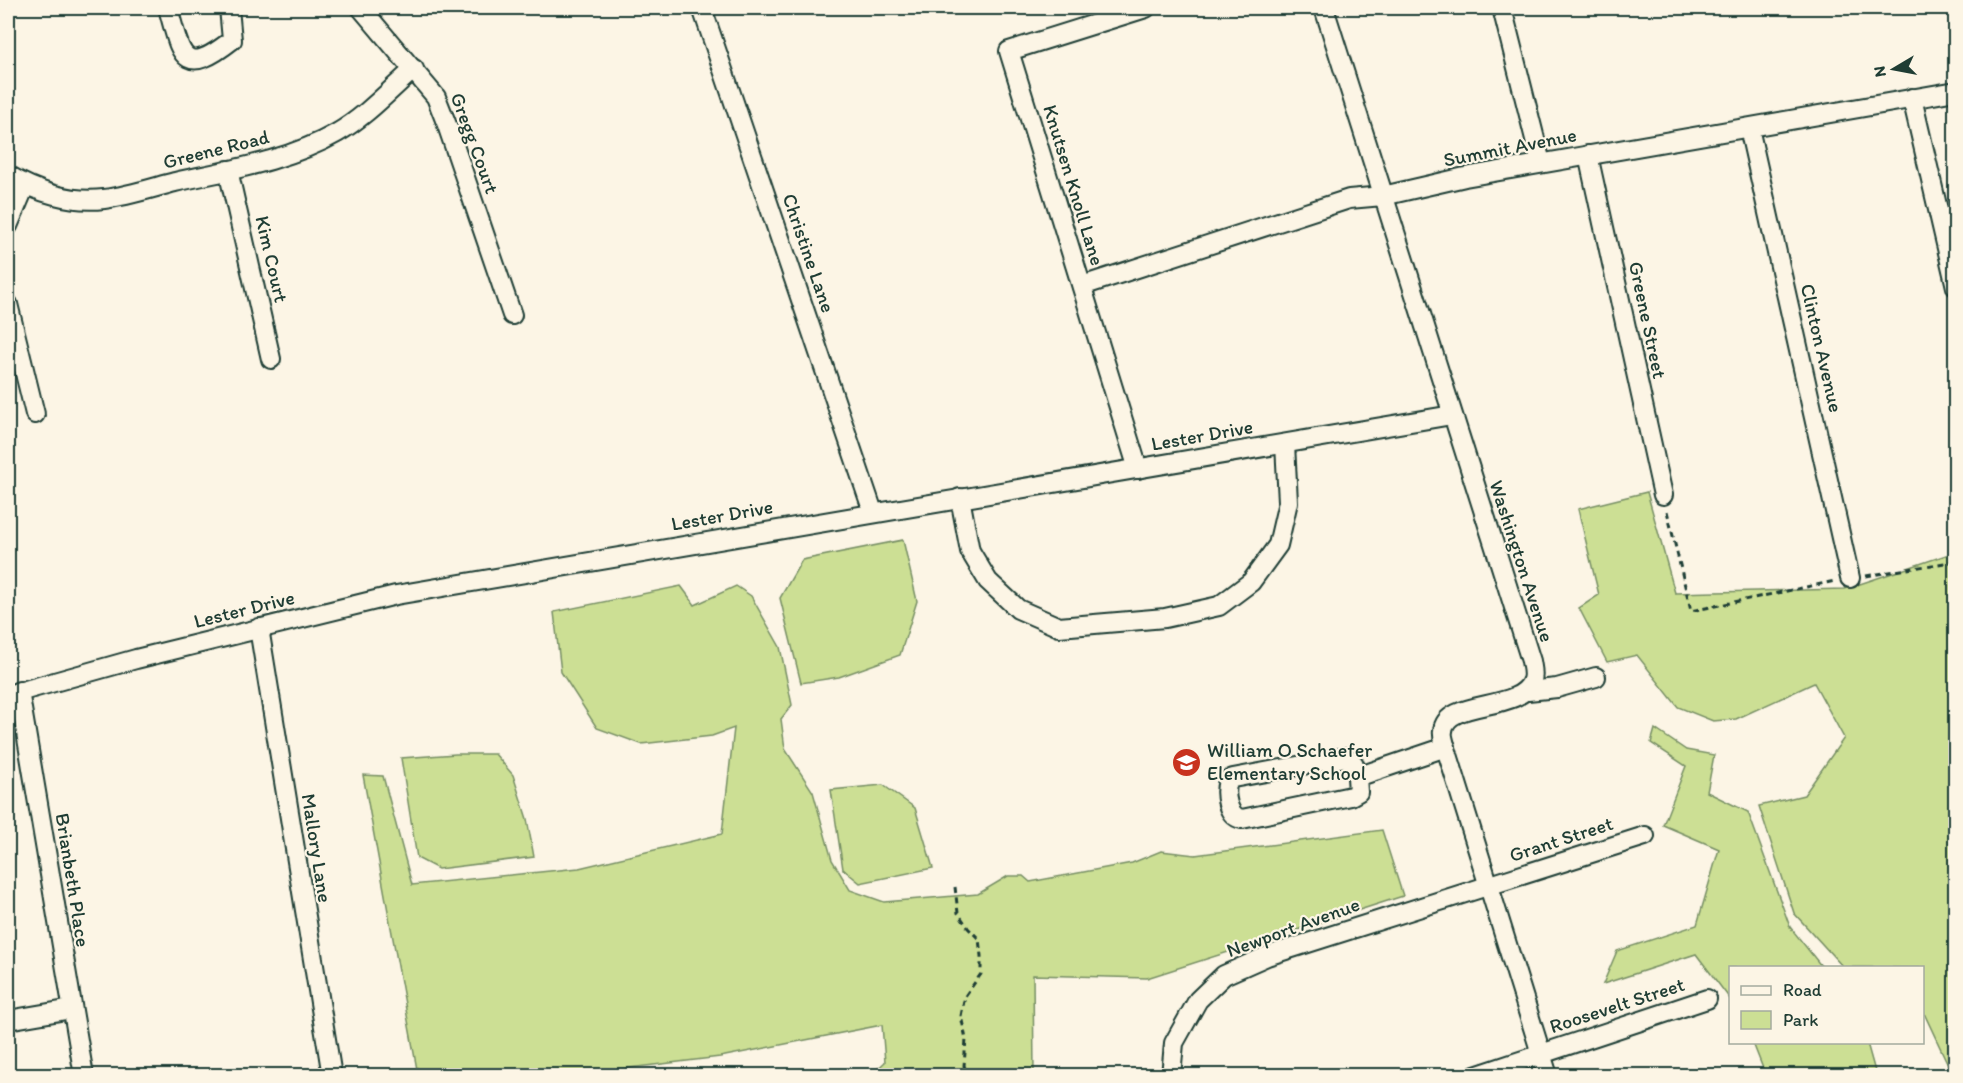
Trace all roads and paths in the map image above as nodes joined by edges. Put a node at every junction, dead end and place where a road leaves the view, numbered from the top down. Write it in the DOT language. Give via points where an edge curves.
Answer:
graph roads {
  1 [pos="168,8"];
  2 [pos="228,8"];
  3 [pos="361,8"];
  4 [pos="702,8"];
  5 [pos="1146,8"];
  6 [pos="1324,8"];
  7 [pos="1502,8"];
  8 [pos="414,69"];
  9 [pos="1956,91"];
  10 [pos="1912,98"];
  11 [pos="1749,128"];
  12 [pos="1588,155"];
  13 [pos="1541,163"];
  14 [pos="228,170"];
  15 [pos="8,175"];
  16 [pos="25,186"];
  17 [pos="1383,196"];
  18 [pos="8,226"];
  19 [pos="1082,286"];
  20 [pos="1956,287"];
  21 [pos="8,304"];
  22 [pos="512,315"];
  23 [pos="271,359"];
  24 [pos="35,414"];
  25 [pos="1452,415"];
  26 [pos="1285,444"];
  27 [pos="1138,469"];
  28 [pos="1664,495"];
  29 [pos="960,498"];
  30 [pos="873,512"];
  31 [pos="1956,561"];
  32 [pos="1850,578"];
  33 [pos="259,628"];
  34 [pos="1596,676"];
  35 [pos="1528,691"];
  36 [pos="13,693"];
  37 [pos="1446,747"];
  38 [pos="1357,777"];
  39 [pos="1645,836"];
  40 [pos="1490,885"];
  41 [pos="955,887"];
  42 [pos="1707,999"];
  43 [pos="72,1009"];
  44 [pos="8,1020"];
  45 [pos="1541,1054"];
  46 [pos="84,1076"];
  47 [pos="332,1076"];
  48 [pos="973,1076"];
  49 [pos="1171,1076"];
  50 [pos="1474,1076"];
  51 [pos="1548,1076"];
  1 -- 2 [label="street" via="180,49 193,60 214,54 232,40"];
  3 -- 8 [label="street, Gregg Court"];
  4 -- 30 [label="street, Christine Lane"];
  5 -- 19 [label="street, Knutsen Knoll Lane" via="1009,51"];
  6 -- 17 [label="street, Washington Avenue"];
  7 -- 13 [label="street"];
  8 -- 14 [label="street, Greene Road" via="338,132 301,150"];
  8 -- 22 [label="street, Gregg Court" via="436,97"];
  9 -- 10 [label="street, Summit Avenue"];
  10 -- 11 [label="street, Summit Avenue"];
  10 -- 20 [label="street"];
  11 -- 12 [label="street, Summit Avenue"];
  11 -- 32 [label="street, Clinton Avenue"];
  12 -- 13 [label="street, Summit Avenue"];
  12 -- 28 [label="street, Greene Street"];
  13 -- 17 [label="street, Summit Avenue"];
  14 -- 16 [label="street, Greene Road" via="103,199 64,197"];
  14 -- 23 [label="street, Kim Court"];
  15 -- 16 [label="street, Greene Road"];
  16 -- 18 [label="street"];
  17 -- 19 [label="street, Summit Avenue" via="1349,199"];
  17 -- 25 [label="street, Washington Avenue"];
  19 -- 27 [label="street, Knutsen Knoll Lane"];
  21 -- 24 [label="street"];
  25 -- 26 [label="street, Lester Drive"];
  25 -- 35 [label="street, Washington Avenue" via="1531,662 1534,678"];
  26 -- 27 [label="street, Lester Drive"];
  26 -- 29 [label="street" via="1288,502 1278,546 1251,582 1219,606 1165,618 1059,627 1018,609 988,581 970,551"];
  27 -- 29 [label="street, Lester Drive"];
  28 -- 32 [label="path" via="1691,611"];
  29 -- 30 [label="street, Lester Drive"];
  30 -- 33 [label="street, Lester Drive" via="396,595"];
  31 -- 32 [label="path"];
  33 -- 36 [label="street, Lester Drive"];
  33 -- 47 [label="street, Mallory Lane"];
  34 -- 35 [label="street" via="1557,688"];
  35 -- 37 [label="street" via="1460,712 1447,720 1443,730"];
  36 -- 43 [label="street, Brianbeth Place"];
  37 -- 38 [label="street"];
  37 -- 40 [label="street"];
  38 -- 38 [label="street" via="1358,792 1351,796 1242,819 1231,812 1226,788 1233,778 1346,757 1354,764"];
  39 -- 40 [label="street, Grant Street"];
  40 -- 45 [label="street"];
  40 -- 49 [label="street, Newport Avenue" via="1267,956 1224,975 1198,1000 1174,1043"];
  41 -- 48 [label="path" via="958,913 979,939 981,956 981,974 965,996 962,1016 966,1040 964,1066"];
  42 -- 45 [label="street, Roosevelt Street"];
  43 -- 44 [label="street"];
  43 -- 46 [label="street, Brianbeth Place"];
  45 -- 50 [label="street, Roosevelt Street"];
  45 -- 51 [label="street"];
}
